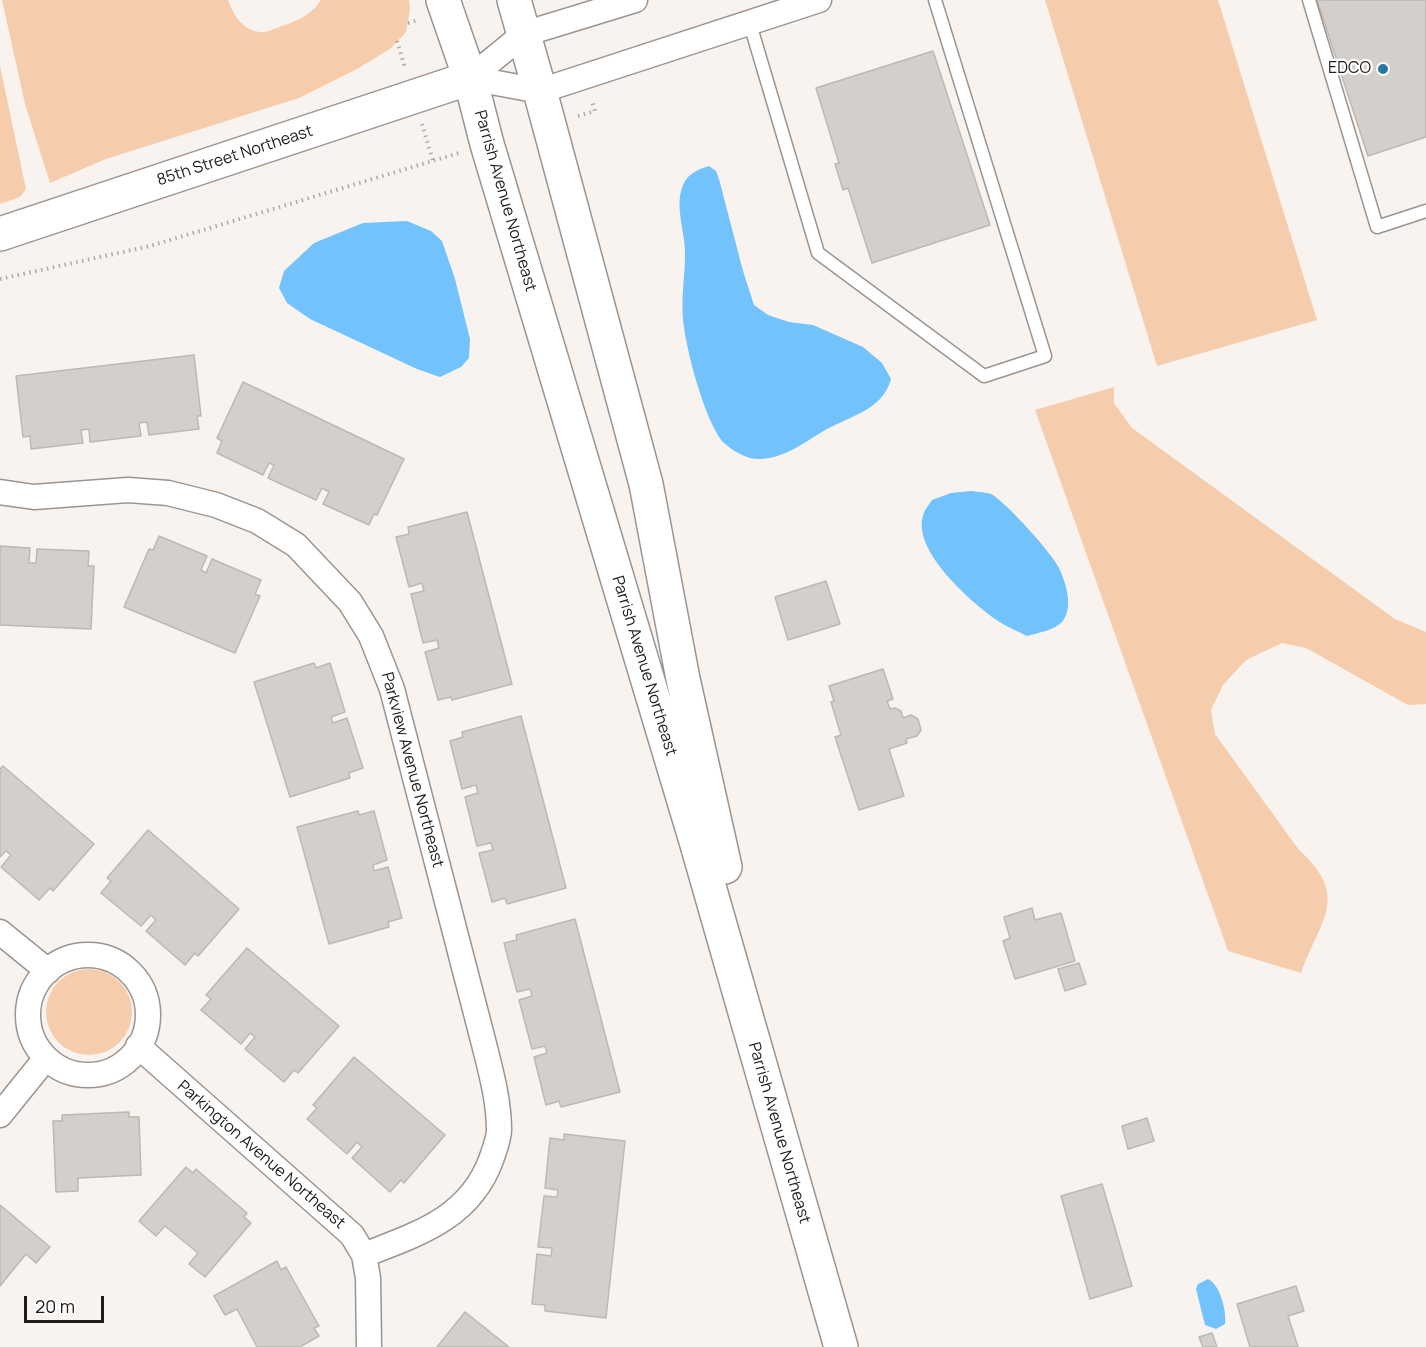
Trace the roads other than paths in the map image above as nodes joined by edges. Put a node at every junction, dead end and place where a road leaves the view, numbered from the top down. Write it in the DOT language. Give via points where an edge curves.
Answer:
graph roads {
  1 [pos="443,0"];
  2 [pos="514,0"];
  3 [pos="634,0"];
  4 [pos="819,0"];
  5 [pos="935,0"];
  6 [pos="1309,0"];
  7 [pos="750,24"];
  8 [pos="524,34"];
  9 [pos="470,78"];
  10 [pos="540,91"];
  11 [pos="1426,211"];
  12 [pos="0,234"];
  13 [pos="0,492"];
  14 [pos="0,932"];
  15 [pos="48,971"];
  16 [pos="138,1046"];
  17 [pos="46,1059"];
  18 [pos="0,1115"];
  19 [pos="364,1255"];
  20 [pos="839,1341"];
  21 [pos="369,1347"];
  1 -- 9 [label="main road, Parrish Avenue Northeast"];
  2 -- 8 [label="main road, Parrish Avenue Northeast"];
  3 -- 8 [label="street, 85th Street Northeast"];
  4 -- 7 [label="street, 85th Street Northeast"];
  5 -- 7 [label="lane" via="1044,356 984,376 818,253"];
  6 -- 11 [label="lane" via="1377,227"];
  7 -- 10 [label="street, 85th Street Northeast"];
  8 -- 9 [label="street, 85th Street Northeast"];
  8 -- 10 [label="main road, Parrish Avenue Northeast"];
  9 -- 10 [label="street, 85th Street Northeast"];
  9 -- 12 [label="main road, 85th Street Northeast"];
  9 -- 20 [label="main road, Parrish Avenue Northeast"];
  10 -- 20 [label="main road, Parrish Avenue Northeast" via="646,484 715,826 787,1111"];
  13 -- 19 [label="street, Parkview Avenue Northeast" via="34,497 128,490 168,493 216,504 257,521 296,545 350,602 371,636 393,689 493,1077 499,1132 486,1173 471,1196 451,1215"];
  14 -- 15 [label="street"];
  15 -- 16 [label="street" via="64,960 84,955 104,957 122,966 136,980 145,998 148,1018"];
  15 -- 17 [label="street" via="35,986 28,1004 28,1024"];
  16 -- 17 [label="street" via="119,1066 100,1074 62,1070"];
  16 -- 19 [label="street, Parkington Avenue Northeast" via="352,1235"];
  17 -- 18 [label="street"];
  19 -- 21 [label="street, Parkington Avenue Northeast"];
}
